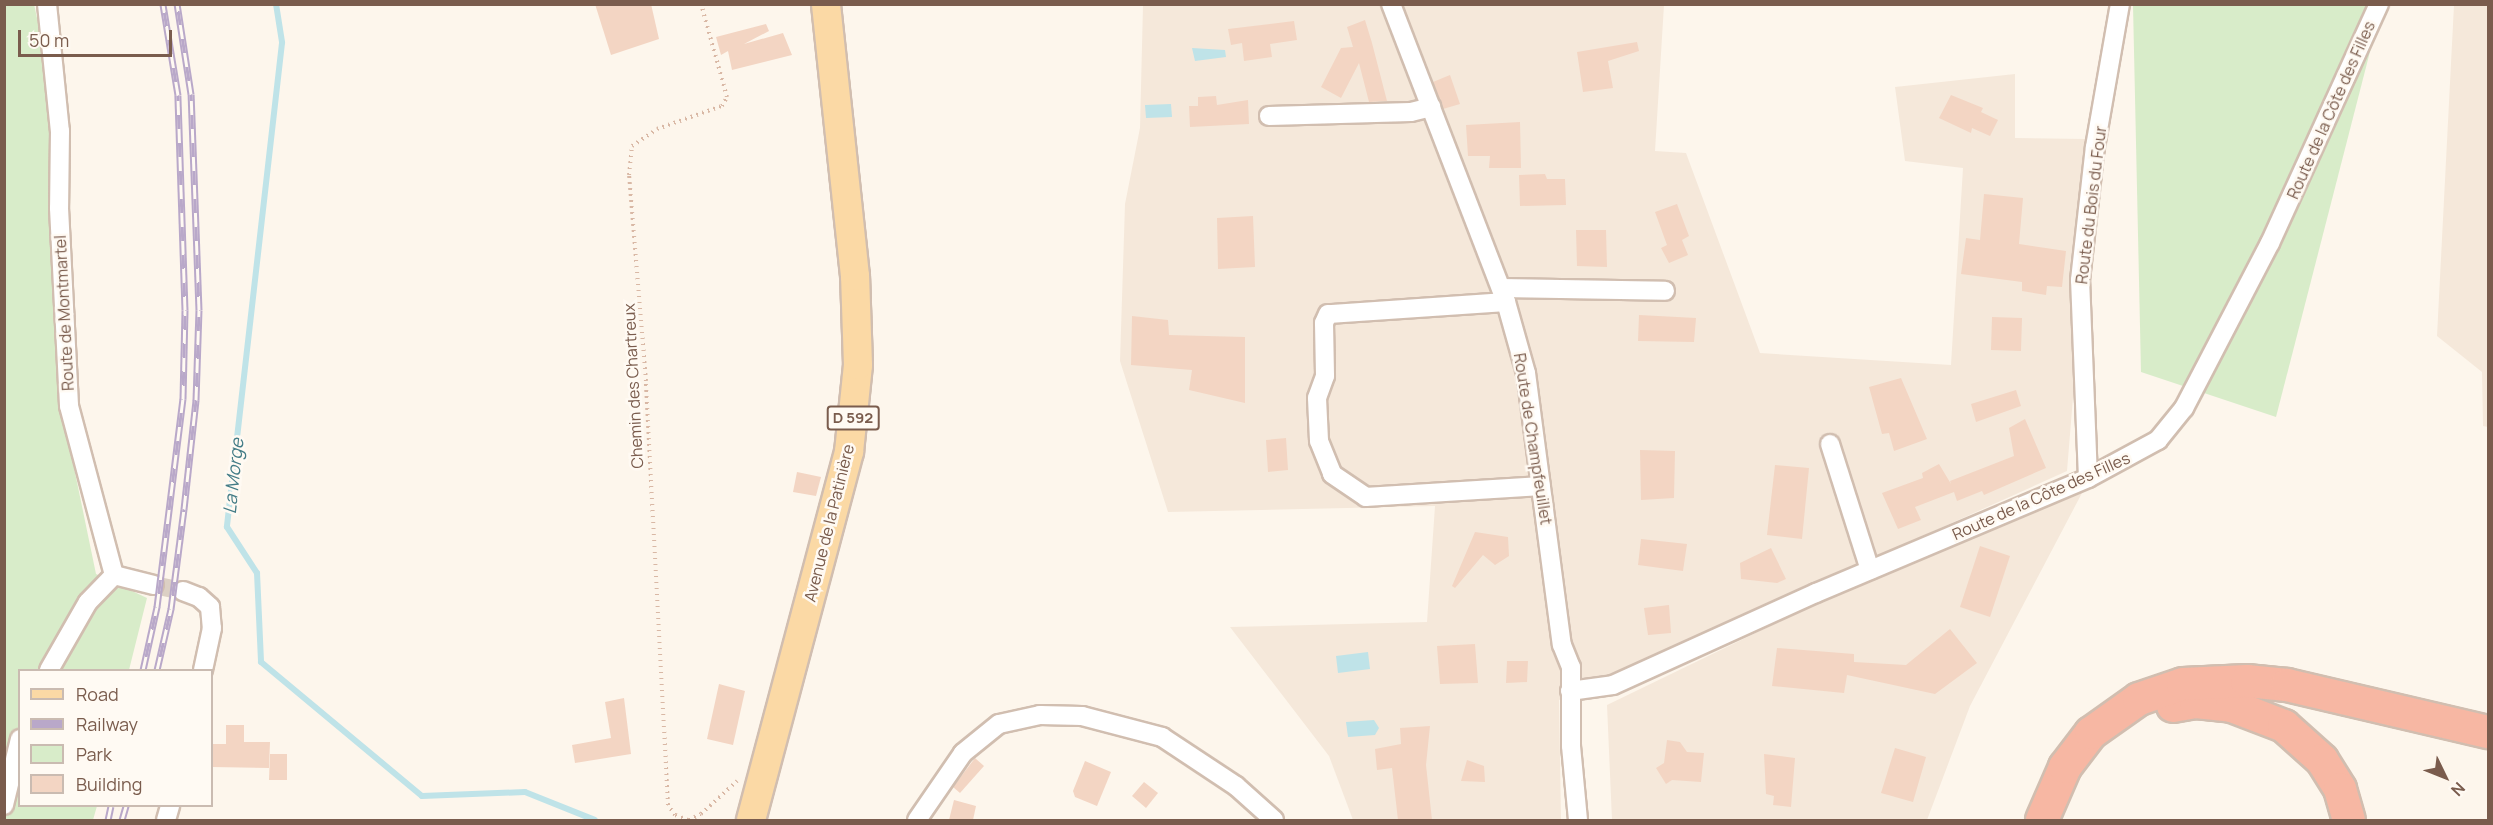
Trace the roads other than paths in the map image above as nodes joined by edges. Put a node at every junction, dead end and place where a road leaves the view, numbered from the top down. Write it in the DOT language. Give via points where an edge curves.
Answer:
graph roads {
  1 [pos="47,4"];
  2 [pos="826,4"];
  3 [pos="1391,4"];
  4 [pos="2120,4"];
  5 [pos="2379,4"];
  6 [pos="1431,107"];
  7 [pos="1269,116"];
  8 [pos="1665,291"];
  9 [pos="1503,295"];
  10 [pos="1830,444"];
  11 [pos="2088,478"];
  12 [pos="1541,486"];
  13 [pos="1870,570"];
  14 [pos="114,575"];
  15 [pos="154,585"];
  16 [pos="183,591"];
  17 [pos="50,669"];
  18 [pos="203,669"];
  19 [pos="1570,691"];
  20 [pos="2488,732"];
  21 [pos="18,747"];
  22 [pos="4,805"];
  23 [pos="751,820"];
  24 [pos="917,820"];
  25 [pos="1274,820"];
  26 [pos="1578,820"];
  27 [pos="2042,820"];
  28 [pos="2060,820"];
  29 [pos="2349,820"];
  1 -- 14 [label="street, Route de Montmartel" via="60,131 59,208 69,406"];
  2 -- 23 [label="main road, Avenue de la Patinière / D 592" via="855,276 858,365 849,452"];
  3 -- 6 [label="street, Route de Champfeuillet"];
  4 -- 11 [label="street, Route du Bois du Four" via="2096,147 2080,280"];
  5 -- 11 [label="street, Route de la Côte des Filles" via="2270,243 2184,408 2158,440"];
  6 -- 7 [label="street" via="1411,112"];
  6 -- 9 [label="street, Route de Champfeuillet"];
  8 -- 9 [label="street"];
  9 -- 12 [label="street, Route de Champfeuillet" via="1526,373"];
  9 -- 12 [label="street" via="1328,314 1324,323 1324,376 1317,398 1319,441 1332,474 1366,497"];
  10 -- 13 [label="street"];
  11 -- 13 [label="street, Route de la Côte des Filles"];
  12 -- 19 [label="street, Route de Champfeuillet" via="1562,645 1571,668"];
  13 -- 19 [label="street, Route de la Côte des Filles" via="1613,684"];
  14 -- 15 [label="street"];
  14 -- 17 [label="street" via="88,602"];
  16 -- 18 [label="street" via="210,607 212,628"];
  19 -- 26 [label="street, Route de Champfeuillet"];
  20 -- 27 [label="highway" via="2287,685 2247,681 2183,684 2139,699 2091,733 2065,767"];
  21 -- 22 [label="street"];
  24 -- 25 [label="street" via="963,753 999,724 1040,715 1082,716 1162,737 1236,786"];
  28 -- 29 [label="highway" via="2086,764 2112,737 2157,711 2196,702 2253,712 2298,737 2331,774"];
}
